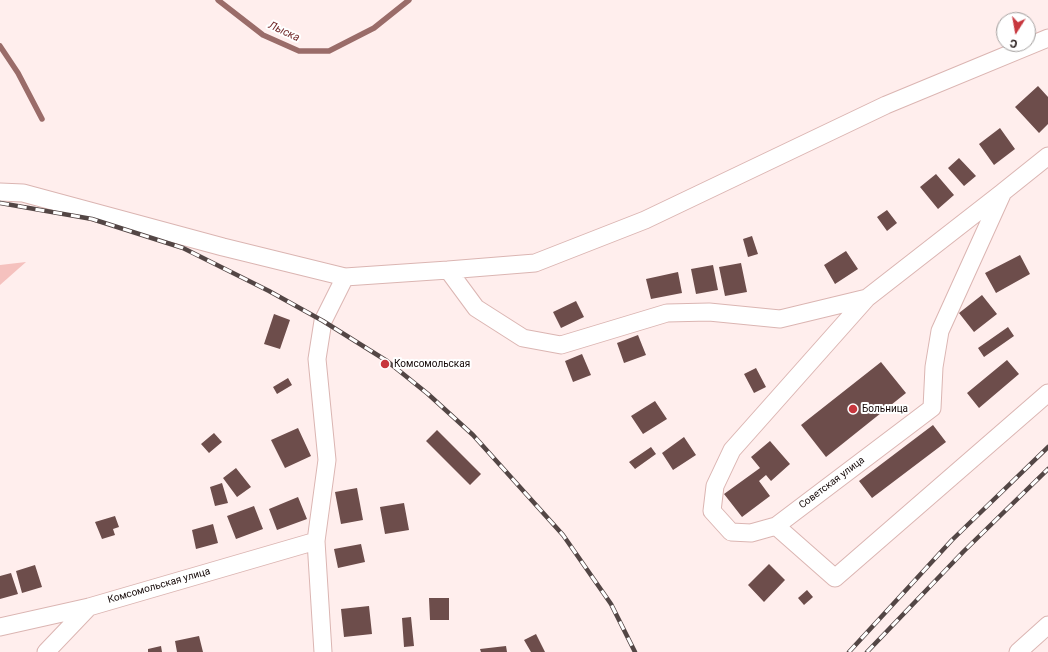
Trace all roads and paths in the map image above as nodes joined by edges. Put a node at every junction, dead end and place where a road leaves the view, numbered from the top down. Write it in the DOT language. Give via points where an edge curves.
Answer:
graph roads {
  1 [pos="1048,38"];
  2 [pos="1048,156"];
  3 [pos="0,192"];
  4 [pos="1003,192"];
  5 [pos="448,270"];
  6 [pos="345,277"];
  7 [pos="866,298"];
  8 [pos="1048,393"];
  9 [pos="776,526"];
  10 [pos="316,541"];
  11 [pos="89,607"];
  12 [pos="1048,624"];
  13 [pos="0,627"];
  14 [pos="46,652"];
  15 [pos="323,652"];
  16 [pos="1018,652"];
  1 -- 5 [label="street" via="886,105 645,220 535,264"];
  2 -- 4 [label="street, Советская улица"];
  3 -- 6 [label="street" via="23,193"];
  4 -- 7 [label="street"];
  4 -- 9 [label="street, Советская улица" via="940,331 934,367 932,408"];
  5 -- 6 [label="street"];
  5 -- 7 [label="street" via="476,308 523,338 562,345 667,314 709,312 780,319"];
  6 -- 10 [label="street" via="323,321 317,359 328,460"];
  7 -- 9 [label="street, Советская улица" via="732,450 714,486 712,511 731,532 751,533"];
  8 -- 9 [label="street" via="835,578"];
  10 -- 11 [label="street, Комсомольская улица"];
  10 -- 15 [label="street"];
  11 -- 13 [label="street, Комсомольская улица"];
  11 -- 14 [label="street"];
  12 -- 16 [label="street"];
}
